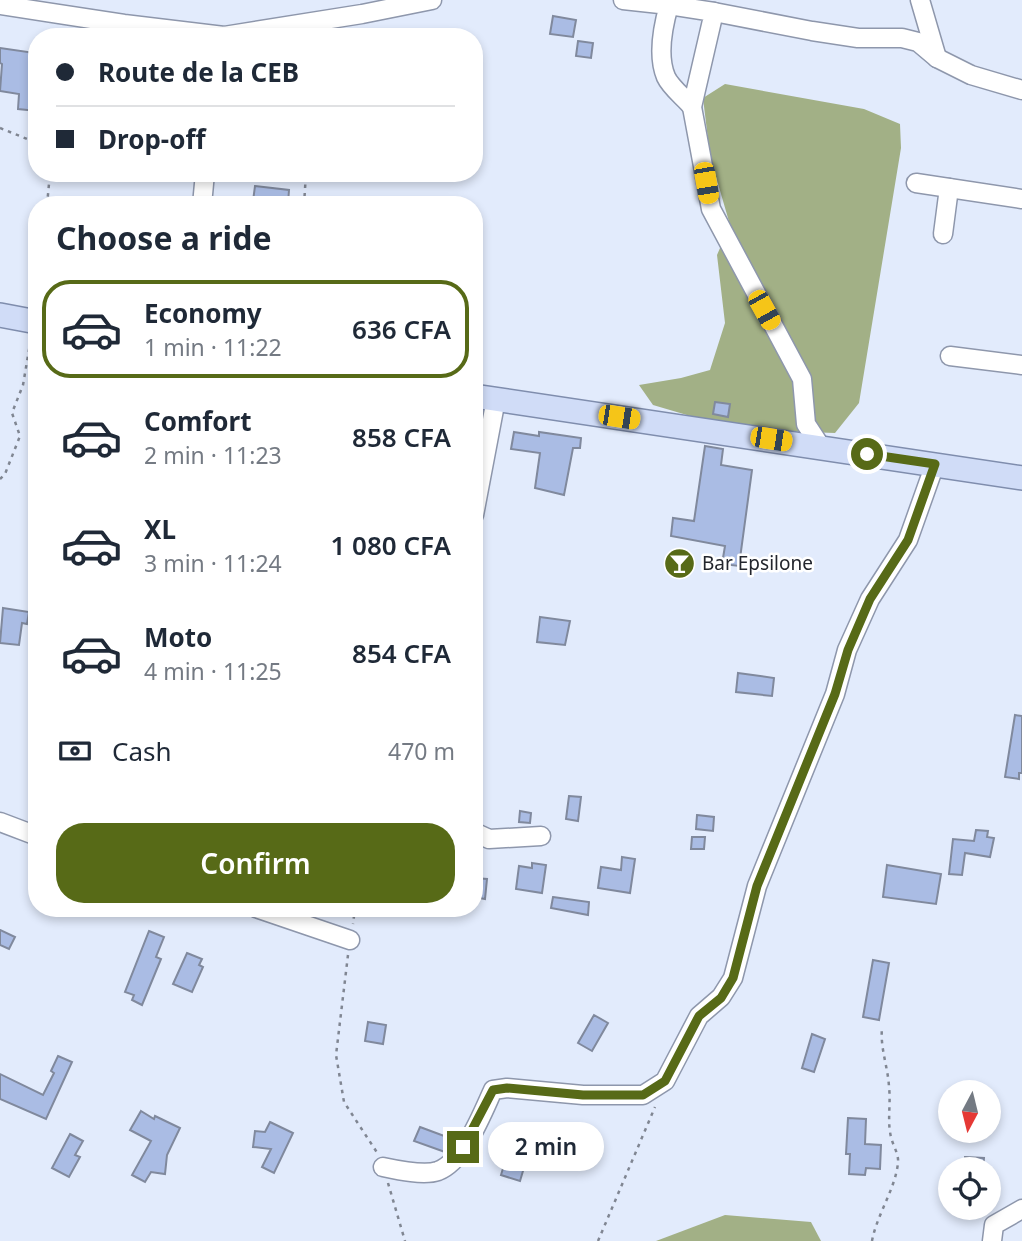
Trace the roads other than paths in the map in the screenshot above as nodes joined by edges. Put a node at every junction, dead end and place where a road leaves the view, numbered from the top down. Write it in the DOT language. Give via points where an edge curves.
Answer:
graph roads {
  1 [pos="432,0"];
  2 [pos="623,0"];
  3 [pos="920,0"];
  4 [pos="668,2"];
  5 [pos="0,5"];
  6 [pos="714,12"];
  7 [pos="155,28"];
  8 [pos="278,28"];
  9 [pos="937,58"];
  10 [pos="1022,89"];
  11 [pos="692,107"];
  12 [pos="916,183"];
  13 [pos="949,188"];
  14 [pos="1022,199"];
  15 [pos="943,234"];
  16 [pos="0,315"];
  17 [pos="28,321"];
  18 [pos="950,356"];
  19 [pos="1022,365"];
  20 [pos="485,398"];
  21 [pos="483,419"];
  22 [pos="821,447"];
  23 [pos="935,464"];
  24 [pos="1022,478"];
  25 [pos="0,822"];
  26 [pos="28,833"];
  27 [pos="483,836"];
  28 [pos="541,836"];
  29 [pos="282,917"];
  30 [pos="350,940"];
  31 [pos="383,1167"];
  32 [pos="1020,1212"];
  33 [pos="992,1241"];
  1 -- 8 [label="street"];
  2 -- 4 [label="street"];
  3 -- 9 [label="street"];
  4 -- 6 [label="street"];
  4 -- 11 [label="street" via="662,56 667,78"];
  5 -- 7 [label="street"];
  6 -- 9 [label="street" via="847,36 902,38 918,42"];
  6 -- 11 [label="street"];
  9 -- 10 [label="street" via="971,75"];
  11 -- 22 [label="street" via="711,209 802,379 806,424"];
  12 -- 13 [label="street"];
  13 -- 14 [label="street"];
  13 -- 15 [label="street"];
  16 -- 17 [label="main road"];
  18 -- 19 [label="street"];
  20 -- 21 [label="street"];
  20 -- 22 [label="main road"];
  22 -- 23 [label="main road"];
  23 -- 24 [label="main road"];
  23 -- 31 [label="street" via="908,540 870,599 848,650 835,694 757,886 733,978 721,998 699,1016 665,1081 643,1095 493,1090 455,1159 437,1171"];
  25 -- 26 [label="street"];
  27 -- 28 [label="street"];
  29 -- 30 [label="street"];
  32 -- 33 [label="street" via="994,1225"];
}
